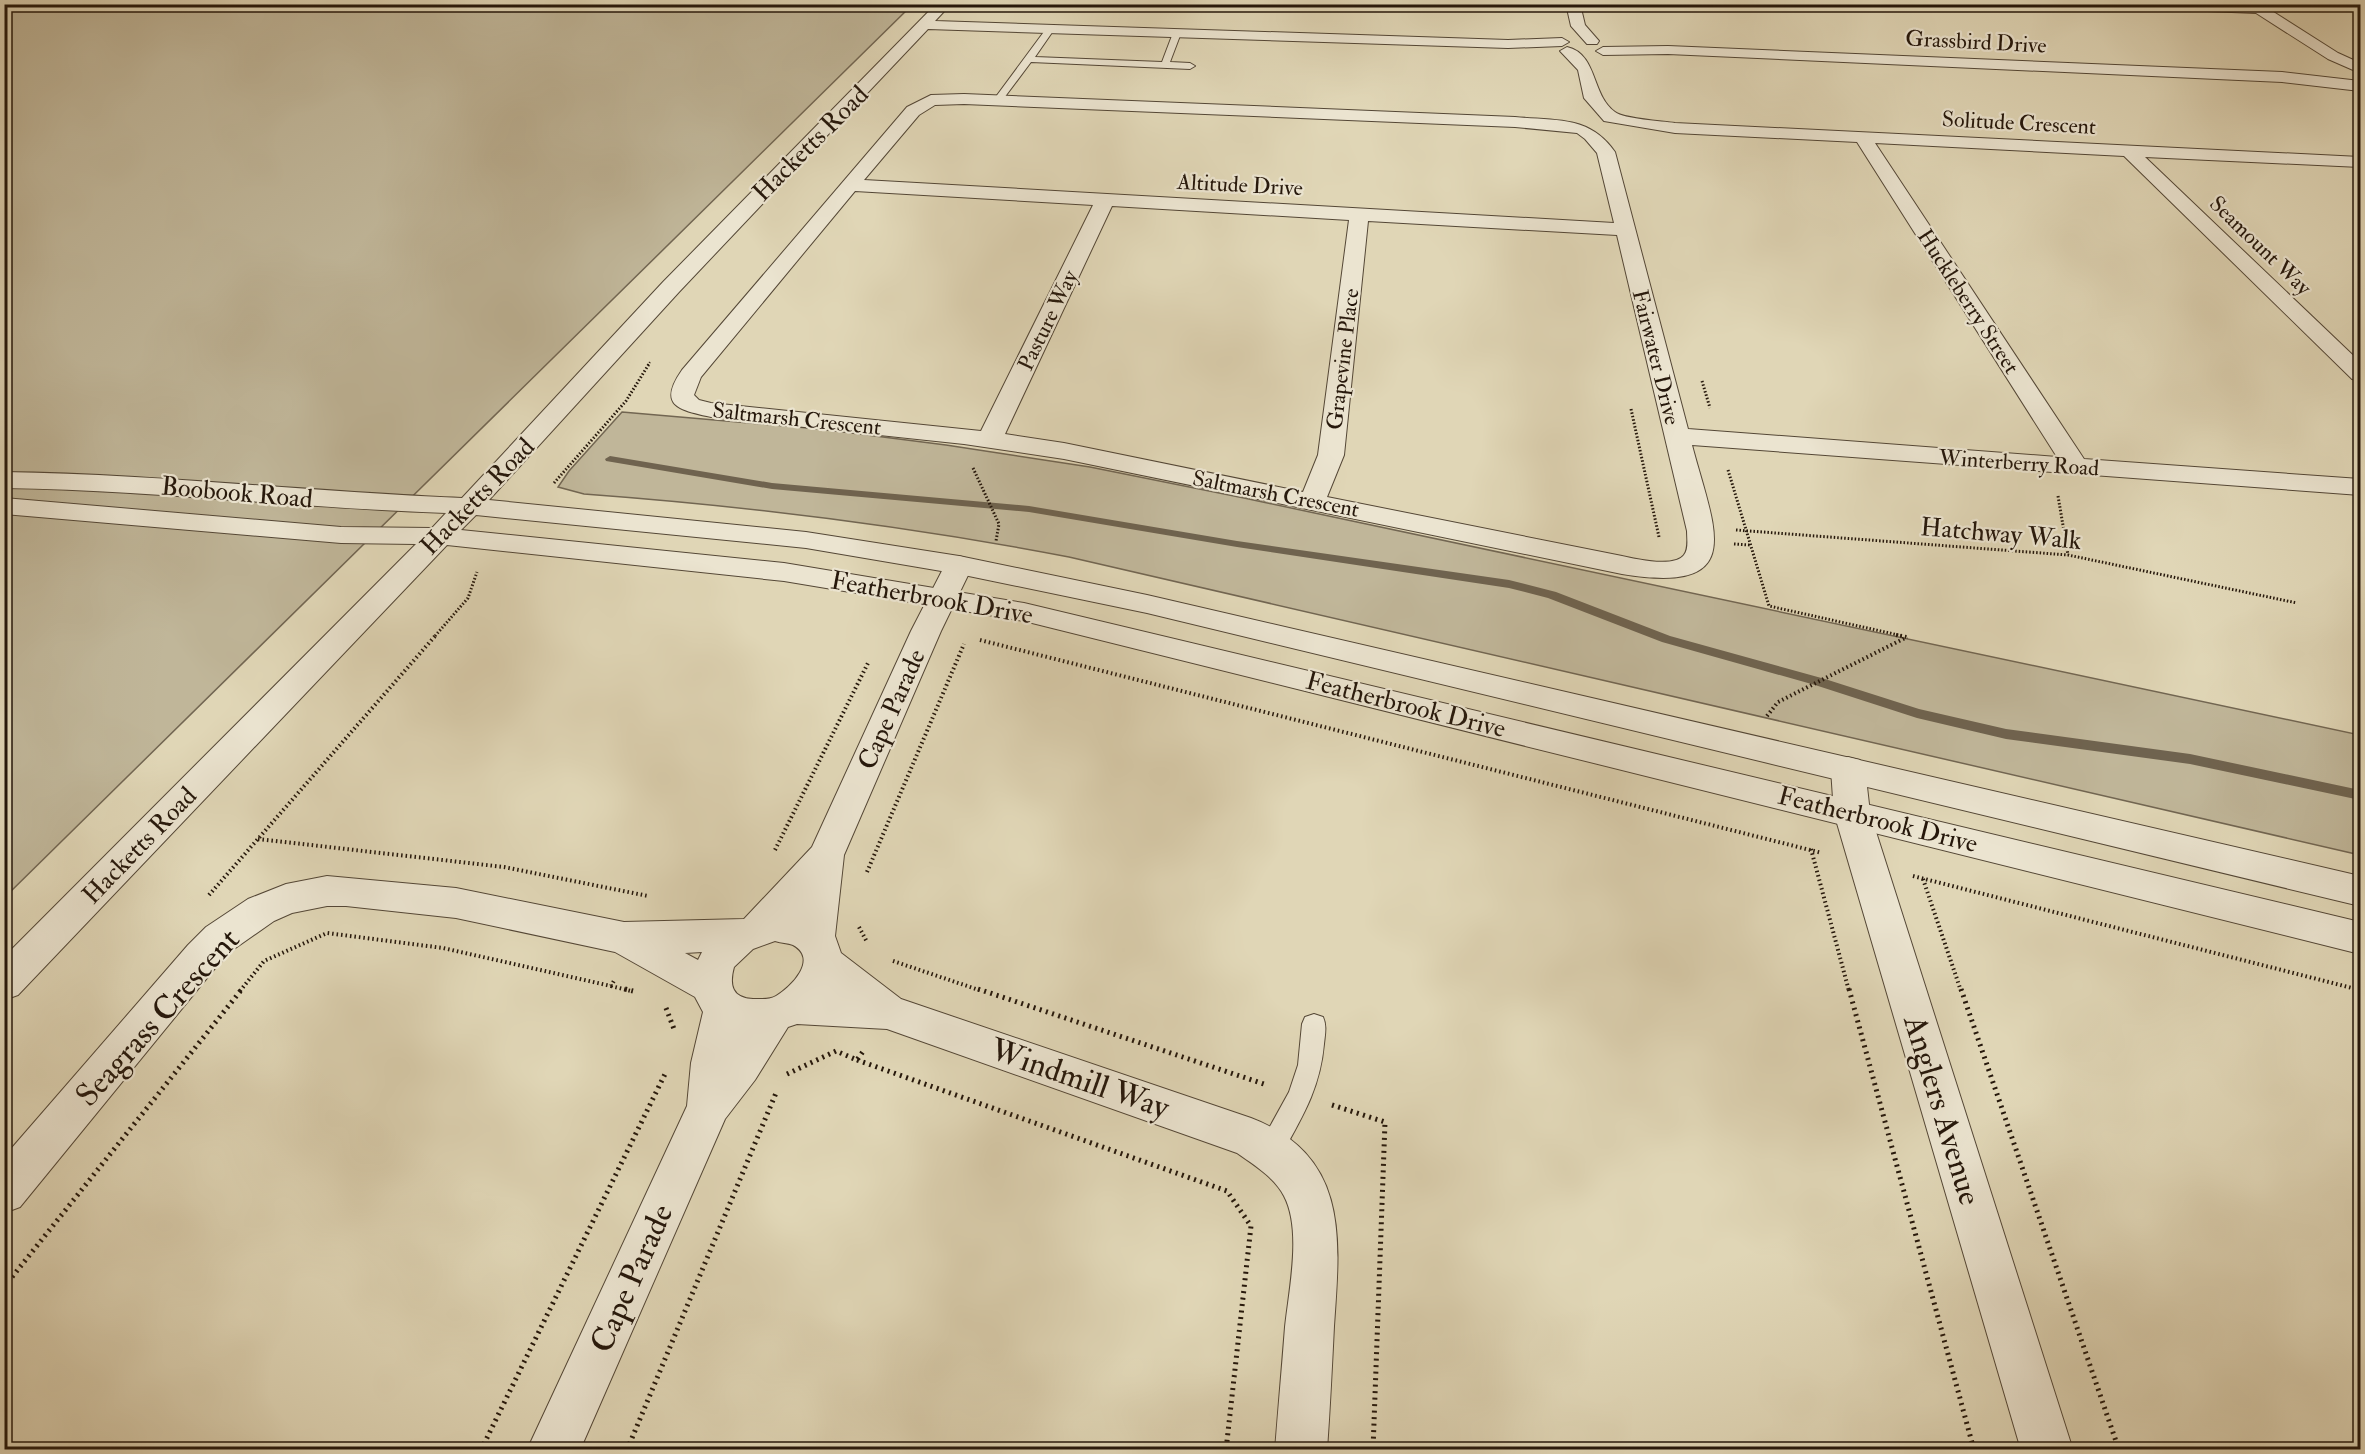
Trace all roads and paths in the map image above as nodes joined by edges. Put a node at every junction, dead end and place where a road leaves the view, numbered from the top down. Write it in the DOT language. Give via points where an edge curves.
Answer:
graph roads {
  1 [pos="1572,4"];
  2 [pos="2134,4"];
  3 [pos="2255,7"];
  4 [pos="933,16"];
  5 [pos="1578,26"];
  6 [pos="1049,31"];
  7 [pos="1177,33"];
  8 [pos="1198,33"];
  9 [pos="1564,46"];
  10 [pos="1598,47"];
  11 [pos="2333,56"];
  12 [pos="1028,59"];
  13 [pos="1165,65"];
  14 [pos="1190,66"];
  15 [pos="1585,69"];
  16 [pos="2361,70"];
  17 [pos="2341,74"];
  18 [pos="2282,77"];
  19 [pos="2361,86"];
  20 [pos="1592,98"];
  21 [pos="998,100"];
  22 [pos="1580,123"];
  23 [pos="1617,124"];
  24 [pos="1862,137"];
  25 [pos="2128,150"];
  26 [pos="1606,152"];
  27 [pos="2361,162"];
  28 [pos="850,185"];
  29 [pos="1105,201"];
  30 [pos="1359,215"];
  31 [pos="1626,230"];
  32 [pos="2361,374"];
  33 [pos="638,381"];
  34 [pos="1677,436"];
  35 [pos="990,439"];
  36 [pos="2040,463"];
  37 [pos="2076,466"];
  38 [pos="4,480"];
  39 [pos="980,483"];
  40 [pos="2361,487"];
  41 [pos="550,488"];
  42 [pos="1312,500"];
  43 [pos="4,506"];
  44 [pos="470,506"];
  45 [pos="1699,527"];
  46 [pos="439,536"];
  47 [pos="994,546"];
  48 [pos="2068,555"];
  49 [pos="1695,561"];
  50 [pos="959,565"];
  51 [pos="488,573"];
  52 [pos="942,597"];
  53 [pos="2296,603"];
  54 [pos="1769,606"];
  55 [pos="926,630"];
  56 [pos="872,654"];
  57 [pos="1848,667"];
  58 [pos="1789,696"];
  59 [pos="1763,722"];
  60 [pos="1848,770"];
  61 [pos="1852,813"];
  62 [pos="1811,849"];
  63 [pos="773,854"];
  64 [pos="826,855"];
  65 [pos="1868,865"];
  66 [pos="1923,879"];
  67 [pos="2361,891"];
  68 [pos="750,932"];
  69 [pos="2361,938"];
  70 [pos="634,940"];
  71 [pos="820,950"];
  72 [pos="4,983"];
  73 [pos="2361,990"];
  74 [pos="718,997"];
  75 [pos="783,1010"];
  76 [pos="887,1012"];
  77 [pos="1314,1024"];
  78 [pos="857,1059"];
  79 [pos="668,1068"];
  80 [pos="779,1086"];
  81 [pos="709,1106"];
  82 [pos="1270,1150"];
  83 [pos="4,1192"];
  84 [pos="4,1287"];
  85 [pos="481,1449"];
  86 [pos="553,1449"];
  87 [pos="627,1449"];
  88 [pos="1226,1449"];
  89 [pos="1301,1449"];
  90 [pos="1974,1449"];
  91 [pos="2047,1449"];
  92 [pos="2119,1449"];
  1 -- 5 [label="street"];
  2 -- 3 [label="street"];
  3 -- 11 [label="street"];
  4 -- 6 [label="street"];
  4 -- 8 [label="street"];
  4 -- 44 [label="street, Hacketts Road" via="671,286"];
  5 -- 9 [label="street"];
  5 -- 10 [label="street"];
  6 -- 7 [label="street"];
  6 -- 12 [label="lane"];
  7 -- 8 [label="street"];
  7 -- 13 [label="lane"];
  8 -- 9 [label="street"];
  9 -- 10 [label="street, Grassbird Drive"];
  9 -- 15 [label="street"];
  10 -- 15 [label="street"];
  10 -- 18 [label="street, Grassbird Drive"];
  11 -- 16 [label="street"];
  11 -- 17 [label="street"];
  12 -- 13 [label="lane"];
  12 -- 21 [label="lane"];
  13 -- 14 [label="lane"];
  15 -- 20 [label="street"];
  16 -- 17 [label="street, Grassbird Drive"];
  17 -- 18 [label="street, Grassbird Drive"];
  17 -- 19 [label="street" via="2344,81"];
  18 -- 19 [label="street, Grassbird Drive"];
  20 -- 22 [label="street"];
  20 -- 23 [label="street"];
  21 -- 22 [label="street, Saltmarsh Crescent"];
  21 -- 28 [label="street, Saltmarsh Crescent" via="949,98 921,104"];
  22 -- 23 [label="street, Solitude Crescent" via="1606,133"];
  22 -- 26 [label="street"];
  23 -- 24 [label="street, Solitude Crescent"];
  23 -- 26 [label="street"];
  24 -- 25 [label="street, Solitude Crescent"];
  24 -- 37 [label="street, Huckleberry Street"];
  25 -- 27 [label="street, Solitude Crescent"];
  25 -- 32 [label="street, Seamount Way"];
  26 -- 31 [label="street, Fairwater Drive"];
  28 -- 29 [label="street, Altitude Drive"];
  28 -- 35 [label="street, Saltmarsh Crescent" via="690,375 681,391 684,401 711,410"];
  29 -- 30 [label="street, Altitude Drive"];
  29 -- 35 [label="street, Pasture Way"];
  30 -- 31 [label="street, Altitude Drive"];
  30 -- 42 [label="street, Grapevine Place" via="1331,455"];
  31 -- 34 [label="street, Fairwater Drive"];
  33 -- 41 [label="path" via="626,401"];
  34 -- 36 [label="street, Winterberry Road"];
  34 -- 45 [label="street, Fairwater Drive"];
  35 -- 42 [label="street, Saltmarsh Crescent"];
  36 -- 37 [label="street, Winterberry Road"];
  36 -- 48 [label="path" via="2057,490"];
  37 -- 40 [label="street, Winterberry Road"];
  38 -- 44 [label="street, Boobook Road" via="82,481 355,502"];
  39 -- 47 [label="path" via="999,524"];
  42 -- 49 [label="street, Saltmarsh Crescent" via="1622,565 1670,570"];
  43 -- 46 [label="street, Boobook Road" via="341,535"];
  44 -- 46 [label="street, Hacketts Road"];
  44 -- 50 [label="street, Featherbrook Drive" via="806,540"];
  45 -- 48 [label="path, Hatchway Walk"];
  45 -- 49 [label="street, Fairwater Drive" via="1702,551"];
  46 -- 52 [label="street, Featherbrook Drive" via="710,563"];
  46 -- 72 [label="street, Hacketts Road"];
  48 -- 53 [label="path, Hatchway Walk"];
  50 -- 52 [label="street, Cape Parade"];
  50 -- 60 [label="street, Featherbrook Drive" via="1147,604"];
  51 -- 70 [label="path" via="477,572 468,598 258,838 504,867 667,900"];
  52 -- 55 [label="street, Cape Parade"];
  52 -- 61 [label="street, Featherbrook Drive" via="1097,628"];
  54 -- 57 [label="path" via="1907,637"];
  55 -- 62 [label="path" via="1002,644"];
  55 -- 64 [label="street, Cape Parade"];
  56 -- 63 [label="path"];
  57 -- 58 [label="path"];
  58 -- 59 [label="path" via="1778,702"];
  60 -- 61 [label="street, Anglers Avenue"];
  60 -- 67 [label="street, Featherbrook Drive"];
  61 -- 65 [label="street, Anglers Avenue"];
  61 -- 69 [label="street, Featherbrook Drive"];
  62 -- 65 [label="path"];
  62 -- 90 [label="path"];
  64 -- 68 [label="street, Cape Parade"];
  64 -- 71 [label="street, Cape Parade"];
  65 -- 66 [label="path"];
  65 -- 91 [label="street, Anglers Avenue"];
  66 -- 73 [label="path"];
  66 -- 92 [label="path"];
  68 -- 70 [label="street, Seagrass Crescent"];
  68 -- 71 [label="street" via="790,926 804,931"];
  68 -- 74 [label="street" via="728,946 718,959 712,972"];
  70 -- 74 [label="street, Seagrass Crescent"];
  70 -- 83 [label="street, Seagrass Crescent" via="456,903 327,891 285,899 240,922 208,950"];
  70 -- 84 [label="path" via="611,986 443,948 327,933 264,961"];
  71 -- 75 [label="street" via="822,975 815,987"];
  71 -- 76 [label="street, Windmill Way"];
  74 -- 75 [label="street" via="747,1017"];
  74 -- 81 [label="street, Cape Parade"];
  75 -- 76 [label="street, Windmill Way"];
  75 -- 81 [label="street, Cape Parade"];
  76 -- 82 [label="street, Windmill Way" via="1251,1138"];
  77 -- 82 [label="lane" via="1310,1065 1301,1096"];
  78 -- 88 [label="path" via="1227,1191 1251,1226"];
  79 -- 85 [label="path"];
  80 -- 87 [label="path"];
  81 -- 86 [label="street, Cape Parade"];
  82 -- 89 [label="street, Windmill Way" via="1303,1186 1315,1223"];
}
